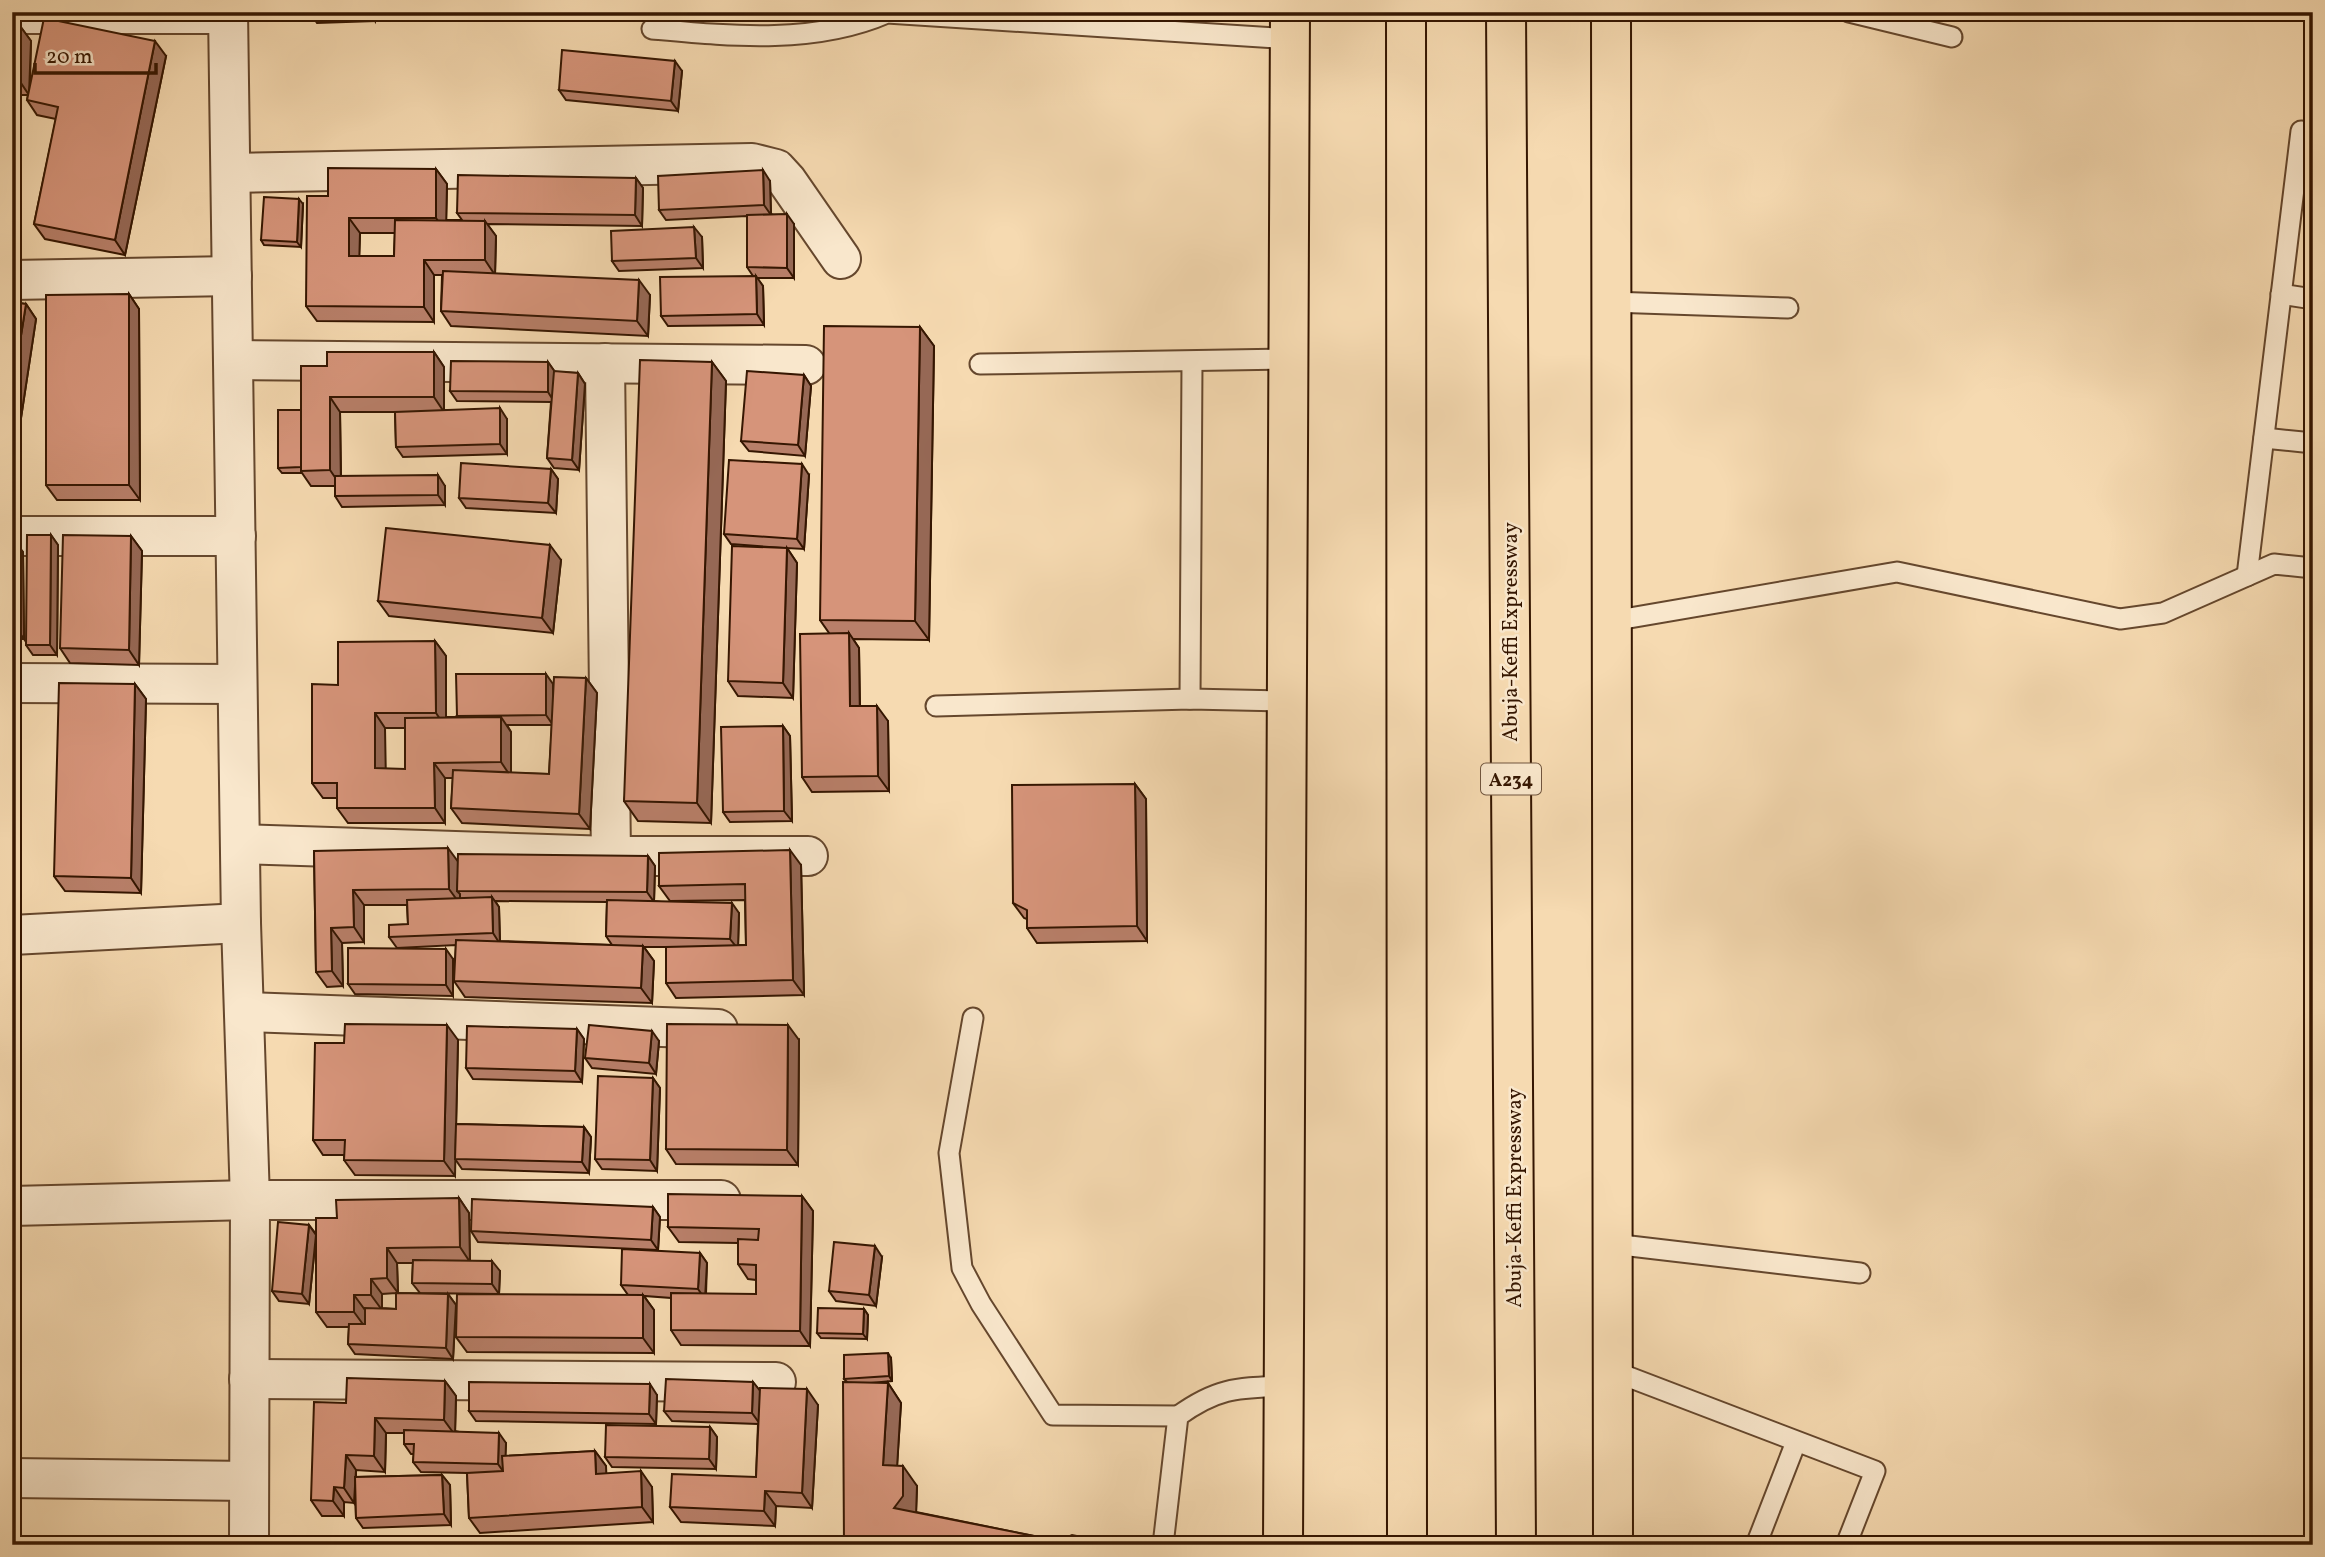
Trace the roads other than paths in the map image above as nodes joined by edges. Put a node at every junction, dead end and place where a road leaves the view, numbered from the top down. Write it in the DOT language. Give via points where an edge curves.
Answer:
graph roads {
  1 [pos="1406,12"];
  2 [pos="1506,12"];
  3 [pos="1611,12"];
  4 [pos="1849,12"];
  5 [pos="228,13"];
  6 [pos="12,14"];
  7 [pos="1290,26"];
  8 [pos="652,29"];
  9 [pos="1952,37"];
  10 [pos="2301,131"];
  11 [pos="231,173"];
  12 [pos="841,259"];
  13 [pos="232,275"];
  14 [pos="12,280"];
  15 [pos="2281,295"];
  16 [pos="2313,299"];
  17 [pos="1611,302"];
  18 [pos="1788,308"];
  19 [pos="1288,359"];
  20 [pos="233,360"];
  21 [pos="605,363"];
  22 [pos="1192,363"];
  23 [pos="980,364"];
  24 [pos="806,365"];
  25 [pos="2264,438"];
  26 [pos="2313,443"];
  27 [pos="12,536"];
  28 [pos="236,536"];
  29 [pos="2313,568"];
  30 [pos="2247,576"];
  31 [pos="1612,621"];
  32 [pos="12,682"];
  33 [pos="237,684"];
  34 [pos="1191,699"];
  35 [pos="1286,701"];
  36 [pos="936,706"];
  37 [pos="241,844"];
  38 [pos="611,856"];
  39 [pos="808,856"];
  40 [pos="241,923"];
  41 [pos="12,935"];
  42 [pos="244,1012"];
  43 [pos="973,1017"];
  44 [pos="749,1030"];
  45 [pos="762,1199"];
  46 [pos="250,1200"];
  47 [pos="12,1206"];
  48 [pos="1613,1244"];
  49 [pos="1860,1273"];
  50 [pos="1613,1371"];
  51 [pos="249,1379"];
  52 [pos="776,1382"];
  53 [pos="1283,1386"];
  54 [pos="1178,1416"];
  55 [pos="1796,1442"];
  56 [pos="12,1478"];
  57 [pos="249,1481"];
  58 [pos="248,1545"];
  59 [pos="1163,1545"];
  60 [pos="1283,1545"];
  61 [pos="1407,1545"];
  62 [pos="1516,1545"];
  63 [pos="1613,1545"];
  64 [pos="1756,1545"];
  65 [pos="1846,1545"];
  1 -- 61 [label="main road"];
  2 -- 62 [label="main road, Abuja-Keffi Expressway / A234"];
  3 -- 17 [label="main road"];
  4 -- 9 [label="lane"];
  5 -- 6 [label="street"];
  5 -- 11 [label="street"];
  7 -- 8 [label="lane" via="887,13 848,26 751,38"];
  7 -- 19 [label="main road"];
  10 -- 15 [label="lane"];
  11 -- 12 [label="street" via="752,163 776,169"];
  11 -- 13 [label="street"];
  13 -- 14 [label="street"];
  13 -- 20 [label="street"];
  15 -- 16 [label="lane"];
  15 -- 25 [label="lane"];
  17 -- 18 [label="lane"];
  17 -- 31 [label="main road"];
  19 -- 22 [label="lane"];
  19 -- 35 [label="main road"];
  20 -- 21 [label="street"];
  20 -- 28 [label="street"];
  21 -- 24 [label="street"];
  21 -- 38 [label="street"];
  22 -- 23 [label="lane"];
  22 -- 34 [label="lane"];
  25 -- 26 [label="lane"];
  25 -- 30 [label="lane"];
  27 -- 28 [label="street"];
  28 -- 33 [label="street"];
  29 -- 30 [label="lane" via="2274,564"];
  30 -- 31 [label="lane" via="2163,613 2120,619 1897,572"];
  31 -- 48 [label="main road"];
  32 -- 33 [label="street"];
  33 -- 37 [label="street"];
  34 -- 35 [label="lane"];
  34 -- 36 [label="lane"];
  35 -- 53 [label="main road"];
  37 -- 38 [label="street"];
  37 -- 40 [label="street"];
  38 -- 39 [label="street"];
  40 -- 41 [label="street"];
  40 -- 42 [label="street"];
  42 -- 44 [label="street"];
  42 -- 46 [label="street"];
  43 -- 54 [label="lane" via="949,1153 962,1268 1053,1415"];
  45 -- 46 [label="street"];
  46 -- 47 [label="street"];
  46 -- 51 [label="street"];
  48 -- 49 [label="lane"];
  48 -- 50 [label="main road"];
  50 -- 55 [label="lane"];
  50 -- 63 [label="main road"];
  51 -- 52 [label="street"];
  51 -- 57 [label="street"];
  53 -- 54 [label="lane" via="1239,1387 1205,1397"];
  53 -- 60 [label="main road"];
  54 -- 59 [label="lane"];
  55 -- 64 [label="lane"];
  55 -- 65 [label="lane" via="1875,1471"];
  56 -- 57 [label="street"];
  57 -- 58 [label="street"];
}
